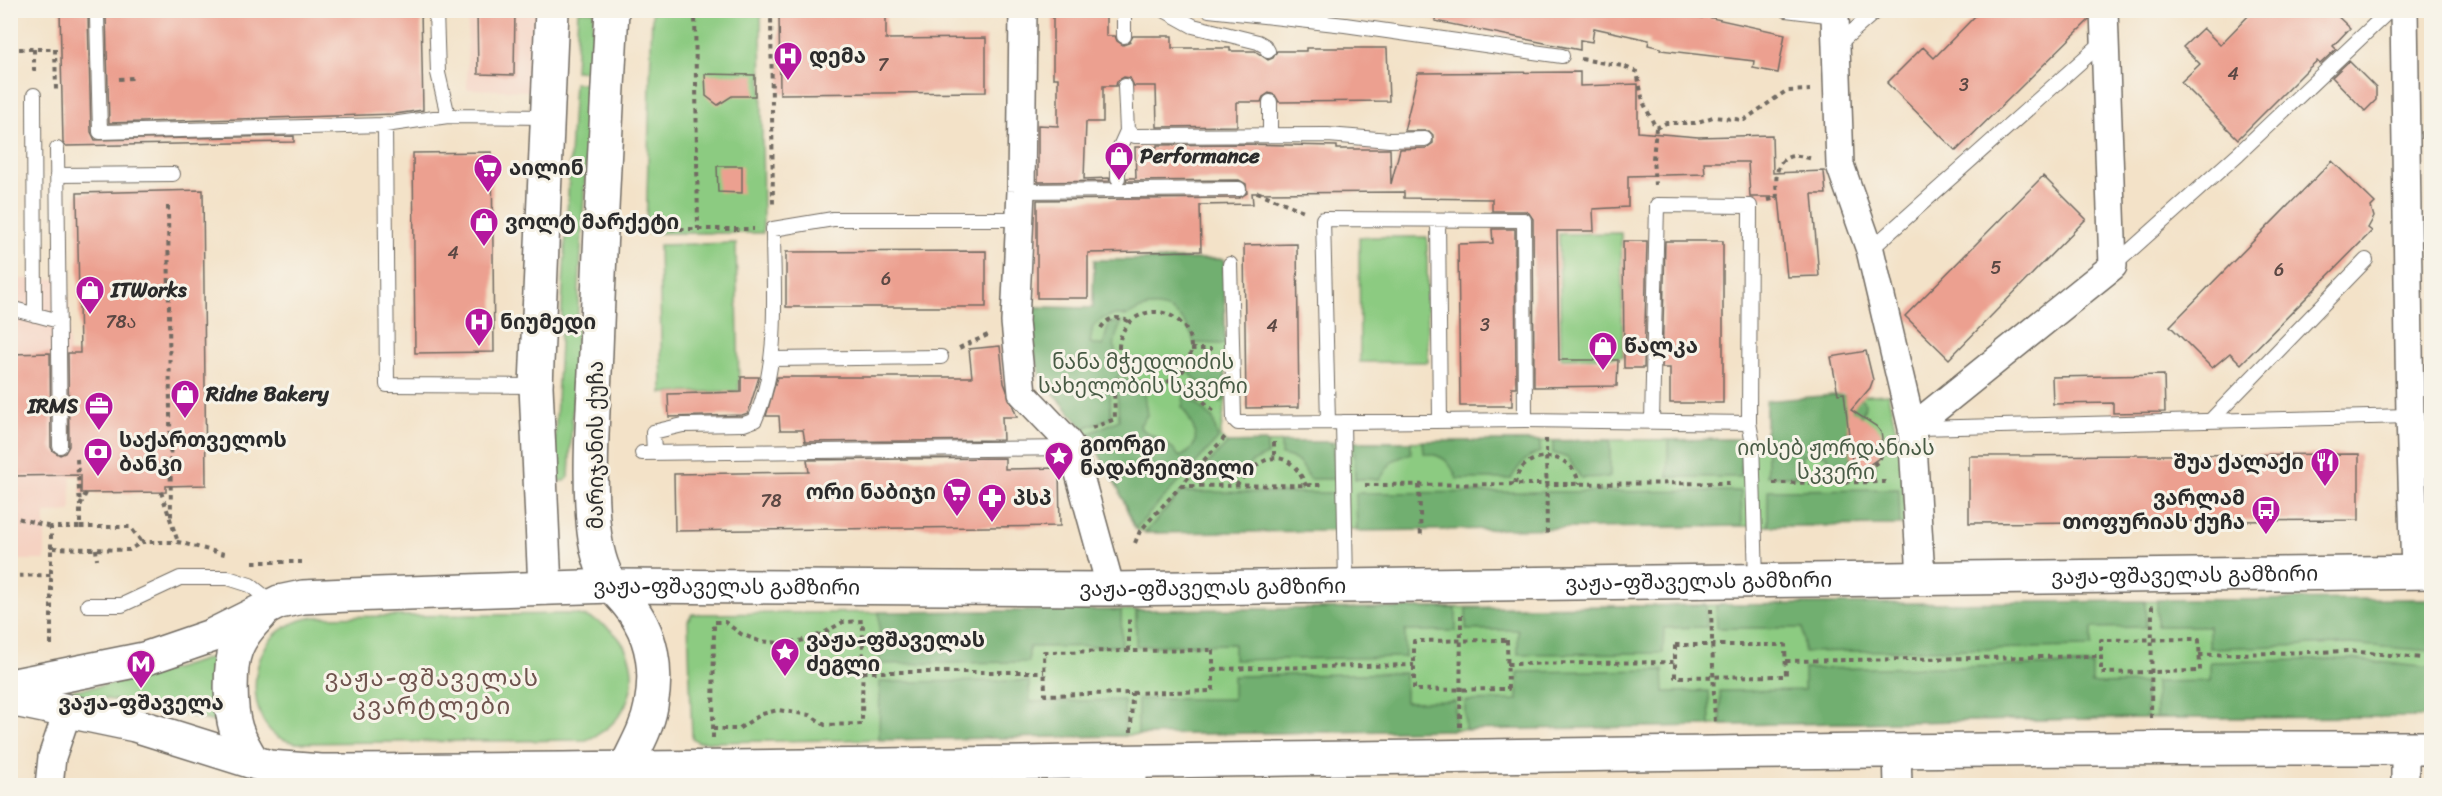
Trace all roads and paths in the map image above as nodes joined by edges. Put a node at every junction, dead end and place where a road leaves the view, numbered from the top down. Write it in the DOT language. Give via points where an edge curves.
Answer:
graph roads {
  1 [pos="552,10"];
  2 [pos="612,10"];
  3 [pos="694,10"];
  4 [pos="771,10"];
  5 [pos="1023,10"];
  6 [pos="1124,10"];
  7 [pos="1164,10"];
  8 [pos="1209,10"];
  9 [pos="1786,10"];
  10 [pos="1877,10"];
  11 [pos="2104,10"];
  12 [pos="2390,10"];
  13 [pos="2404,10"];
  14 [pos="436,12"];
  15 [pos="1835,13"];
  16 [pos="97,16"];
  17 [pos="1124,36"];
  18 [pos="2105,40"];
  19 [pos="1836,46"];
  20 [pos="34,49"];
  21 [pos="1268,51"];
  22 [pos="1562,56"];
  23 [pos="1125,86"];
  24 [pos="1838,91"];
  25 [pos="34,95"];
  26 [pos="1270,102"];
  27 [pos="448,117"];
  28 [pos="547,117"];
  29 [pos="385,124"];
  30 [pos="1656,128"];
  31 [pos="1127,131"];
  32 [pos="1270,135"];
  33 [pos="1425,139"];
  34 [pos="57,149"];
  35 [pos="1840,165"];
  36 [pos="173,174"];
  37 [pos="57,175"];
  38 [pos="1118,178"];
  39 [pos="1239,189"];
  40 [pos="1021,190"];
  41 [pos="1266,196"];
  42 [pos="1776,198"];
  43 [pos="1657,205"];
  44 [pos="168,206"];
  45 [pos="1020,219"];
  46 [pos="1323,219"];
  47 [pos="1438,220"];
  48 [pos="635,229"];
  49 [pos="698,229"];
  50 [pos="773,229"];
  51 [pos="1870,250"];
  52 [pos="2366,260"];
  53 [pos="1230,264"];
  54 [pos="2113,266"];
  55 [pos="10,308"];
  56 [pos="36,315"];
  57 [pos="59,321"];
  58 [pos="1016,322"];
  59 [pos="1129,322"];
  60 [pos="1101,328"];
  61 [pos="941,357"];
  62 [pos="772,359"];
  63 [pos="1126,371"];
  64 [pos="1177,377"];
  65 [pos="536,386"];
  66 [pos="2410,416"];
  67 [pos="1525,420"];
  68 [pos="1440,421"];
  69 [pos="1546,421"];
  70 [pos="2210,421"];
  71 [pos="1328,422"];
  72 [pos="1343,422"];
  73 [pos="1652,422"];
  74 [pos="1238,423"];
  75 [pos="1749,423"];
  76 [pos="1095,427"];
  77 [pos="1912,428"];
  78 [pos="60,446"];
  79 [pos="1072,448"];
  80 [pos="1546,456"];
  81 [pos="1916,482"];
  82 [pos="1754,483"];
  83 [pos="1515,484"];
  84 [pos="1546,484"];
  85 [pos="1579,484"];
  86 [pos="1344,485"];
  87 [pos="1419,485"];
  88 [pos="1181,486"];
  89 [pos="1236,486"];
  90 [pos="1306,486"];
  91 [pos="78,492"];
  92 [pos="161,492"];
  93 [pos="87,493"];
  94 [pos="592,503"];
  95 [pos="541,505"];
  96 [pos="80,506"];
  97 [pos="10,516"];
  98 [pos="171,517"];
  99 [pos="51,527"];
  100 [pos="80,527"];
  101 [pos="1547,538"];
  102 [pos="1420,539"];
  103 [pos="142,542"];
  104 [pos="178,542"];
  105 [pos="1135,543"];
  106 [pos="51,548"];
  107 [pos="96,549"];
  108 [pos="233,557"];
  109 [pos="97,560"];
  110 [pos="244,560"];
  111 [pos="302,562"];
  112 [pos="2423,572"];
  113 [pos="51,575"];
  114 [pos="10,576"];
  115 [pos="1921,578"];
  116 [pos="1756,580"];
  117 [pos="1346,585"];
  118 [pos="612,586"];
  119 [pos="545,588"];
  120 [pos="1120,599"];
  121 [pos="2152,601"];
  122 [pos="88,605"];
  123 [pos="1711,605"];
  124 [pos="271,606"];
  125 [pos="1461,608"];
  126 [pos="1461,640"];
  127 [pos="2150,640"];
  128 [pos="51,645"];
  129 [pos="1712,645"];
  130 [pos="1129,651"];
  131 [pos="2199,655"];
  132 [pos="2101,656"];
  133 [pos="2432,659"];
  134 [pos="1786,661"];
  135 [pos="1675,662"];
  136 [pos="1507,664"];
  137 [pos="1414,665"];
  138 [pos="1213,669"];
  139 [pos="863,672"];
  140 [pos="1044,672"];
  141 [pos="2151,672"];
  142 [pos="1713,676"];
  143 [pos="10,686"];
  144 [pos="1460,689"];
  145 [pos="1132,693"];
  146 [pos="10,699"];
  147 [pos="68,710"];
  148 [pos="2151,718"];
  149 [pos="1715,726"];
  150 [pos="713,729"];
  151 [pos="1460,730"];
  152 [pos="713,742"];
  153 [pos="2418,748"];
  154 [pos="1897,750"];
  155 [pos="1132,761"];
  156 [pos="254,762"];
  157 [pos="621,777"];
  158 [pos="182,781"];
  159 [pos="102,782"];
  160 [pos="49,786"];
  161 [pos="1898,786"];
  162 [pos="2405,786"];
  1 -- 28 [label="main road"];
  2 -- 94 [label="main road, მარიჯანის ქუჩა"];
  3 -- 49 [label="path"];
  4 -- 50 [label="path"];
  5 -- 40 [label="street"];
  6 -- 17 [label="lane"];
  7 -- 21 [label="lane" via="1193,26 1258,42"];
  8 -- 22 [label="lane"];
  9 -- 15 [label="lane"];
  10 -- 19 [label="lane"];
  11 -- 18 [label="street"];
  12 -- 54 [label="lane"];
  13 -- 66 [label="street"];
  14 -- 27 [label="lane" via="438,73"];
  15 -- 19 [label="street"];
  16 -- 29 [label="lane" via="100,132"];
  18 -- 51 [label="lane"];
  18 -- 54 [label="street"];
  19 -- 24 [label="street"];
  20 -- 25 [label="path"];
  22 -- 30 [label="path" via="1637,72 1643,102"];
  23 -- 31 [label="lane"];
  24 -- 30 [label="path" via="1786,90 1744,120 1713,117 1695,123 1666,123"];
  24 -- 35 [label="street"];
  25 -- 56 [label="lane"];
  26 -- 32 [label="lane"];
  27 -- 28 [label="lane"];
  27 -- 29 [label="lane"];
  28 -- 65 [label="main road"];
  29 -- 65 [label="lane" via="387,385"];
  30 -- 43 [label="path" via="1653,159"];
  31 -- 32 [label="lane" via="1135,136"];
  31 -- 38 [label="lane" via="1118,151"];
  32 -- 33 [label="lane"];
  34 -- 37 [label="lane"];
  35 -- 42 [label="path" via="1793,156 1776,171"];
  35 -- 51 [label="street"];
  36 -- 37 [label="lane"];
  37 -- 57 [label="lane"];
  39 -- 40 [label="lane"];
  40 -- 45 [label="street"];
  41 -- 46 [label="path"];
  43 -- 73 [label="lane"];
  43 -- 75 [label="lane" via="1750,206"];
  44 -- 98 [label="path"];
  45 -- 50 [label="lane" via="833,219"];
  45 -- 58 [label="street"];
  46 -- 47 [label="lane"];
  46 -- 71 [label="lane"];
  47 -- 67 [label="lane" via="1524,220"];
  47 -- 68 [label="lane"];
  48 -- 49 [label="path"];
  49 -- 50 [label="path"];
  50 -- 62 [label="lane"];
  51 -- 77 [label="street"];
  52 -- 70 [label="lane"];
  53 -- 74 [label="lane" via="1232,414"];
  54 -- 77 [label="street"];
  55 -- 56 [label="lane"];
  56 -- 57 [label="lane"];
  57 -- 78 [label="lane"];
  58 -- 61 [label="path"];
  58 -- 79 [label="street" via="1022,393"];
  59 -- 60 [label="path" via="1115,317"];
  59 -- 63 [label="path" via="1120,335 1118,347"];
  59 -- 64 [label="path" via="1147,312 1159,311 1181,322 1191,345 1190,357"];
  61 -- 62 [label="lane"];
  62 -- 79 [label="lane" via="755,420 744,424 683,425 653,432 648,453"];
  63 -- 64 [label="path" via="1133,378 1155,385"];
  63 -- 76 [label="path" via="1114,386 1115,419"];
  64 -- 74 [label="path" via="1226,423"];
  65 -- 95 [label="main road"];
  66 -- 70 [label="lane"];
  66 -- 112 [label="street"];
  67 -- 68 [label="lane"];
  67 -- 69 [label="lane"];
  68 -- 72 [label="lane"];
  69 -- 73 [label="lane"];
  69 -- 80 [label="path"];
  70 -- 77 [label="lane"];
  71 -- 72 [label="lane"];
  71 -- 74 [label="lane"];
  72 -- 86 [label="lane"];
  73 -- 75 [label="lane"];
  74 -- 88 [label="path"];
  75 -- 82 [label="lane"];
  77 -- 81 [label="street"];
  79 -- 120 [label="street"];
  80 -- 83 [label="path" via="1529,461 1516,476"];
  80 -- 84 [label="path"];
  80 -- 85 [label="path" via="1563,459 1578,476"];
  81 -- 82 [label="path"];
  81 -- 115 [label="street"];
  82 -- 85 [label="path"];
  82 -- 116 [label="lane"];
  83 -- 84 [label="path"];
  83 -- 87 [label="path"];
  84 -- 85 [label="path"];
  84 -- 101 [label="path"];
  86 -- 87 [label="path"];
  86 -- 90 [label="path"];
  86 -- 117 [label="lane"];
  87 -- 102 [label="path"];
  88 -- 89 [label="path"];
  88 -- 105 [label="path" via="1140,531"];
  89 -- 90 [label="path"];
  89 -- 90 [label="path" via="1255,465 1274,455 1292,463"];
  91 -- 96 [label="path"];
  92 -- 98 [label="path"];
  93 -- 96 [label="path"];
  94 -- 95 [label="main road"];
  94 -- 118 [label="main road, მარიჯანის ქუჩა" via="596,546"];
  95 -- 119 [label="main road"];
  96 -- 100 [label="path"];
  97 -- 99 [label="path"];
  98 -- 104 [label="path"];
  99 -- 100 [label="path"];
  99 -- 106 [label="path"];
  100 -- 103 [label="path" via="130,527"];
  103 -- 104 [label="path"];
  103 -- 107 [label="path" via="129,550"];
  104 -- 108 [label="path"];
  106 -- 107 [label="path"];
  106 -- 113 [label="path"];
  107 -- 109 [label="path"];
  110 -- 111 [label="path"];
  112 -- 115 [label="main road, ვაჟა-ფშაველას გამზირი"];
  113 -- 114 [label="path"];
  113 -- 128 [label="path"];
  115 -- 116 [label="main road, ვაჟა-ფშაველას გამზირი"];
  116 -- 117 [label="main road, ვაჟა-ფშაველას გამზირი"];
  117 -- 120 [label="main road, ვაჟა-ფშაველას გამზირი"];
  118 -- 119 [label="main road, ვაჟა-ფშაველას გამზირი"];
  118 -- 120 [label="main road, ვაჟა-ფშაველას გამზირი"];
  118 -- 157 [label="main road, მარიჯანის ქუჩა" via="648,637 654,690 640,741"];
  119 -- 124 [label="main road, ვაჟა-ფშაველას გამზირი" via="303,597"];
  120 -- 130 [label="path"];
  121 -- 127 [label="path"];
  122 -- 124 [label="lane" via="122,604 180,578 228,578 250,585"];
  123 -- 129 [label="path"];
  124 -- 143 [label="main road, ვაჟა-ფშაველას გამზირი" via="211,636 144,659"];
  124 -- 156 [label="main road" via="240,640 233,665 235,727"];
  125 -- 126 [label="path"];
  126 -- 136 [label="path" via="1507,640"];
  126 -- 137 [label="path" via="1414,641"];
  126 -- 144 [label="path"];
  127 -- 131 [label="path" via="2199,639"];
  127 -- 132 [label="path" via="2101,640"];
  127 -- 141 [label="path"];
  129 -- 134 [label="path" via="1785,645"];
  129 -- 135 [label="path" via="1675,645"];
  129 -- 142 [label="path"];
  130 -- 138 [label="path" via="1213,650"];
  130 -- 140 [label="path" via="1044,652"];
  131 -- 133 [label="path" via="2349,651"];
  131 -- 141 [label="path" via="2200,671"];
  132 -- 134 [label="path"];
  132 -- 141 [label="path" via="2101,673"];
  134 -- 142 [label="path" via="1786,676"];
  135 -- 136 [label="path"];
  135 -- 142 [label="path" via="1676,677"];
  136 -- 144 [label="path" via="1508,689"];
  137 -- 138 [label="path"];
  137 -- 144 [label="path" via="1414,690"];
  138 -- 145 [label="path" via="1213,692"];
  139 -- 140 [label="path"];
  139 -- 150 [label="path" via="862,724 825,725 810,715 778,710 762,714 738,729"];
  139 -- 150 [label="path" via="863,621 843,622 822,634 781,643 759,641 725,622 714,622"];
  140 -- 145 [label="path" via="1044,695"];
  141 -- 148 [label="path"];
  142 -- 149 [label="path"];
  144 -- 151 [label="path"];
  145 -- 155 [label="path"];
  146 -- 147 [label="main road"];
  147 -- 156 [label="main road" via="173,735"];
  147 -- 160 [label="street" via="52,757"];
  150 -- 152 [label="path"];
  153 -- 154 [label="main road"];
  153 -- 162 [label="street"];
  154 -- 155 [label="main road"];
  154 -- 161 [label="street"];
  155 -- 157 [label="main road"];
  156 -- 157 [label="main road" via="321,771"];
  158 -- 159 [label="path"];
}
